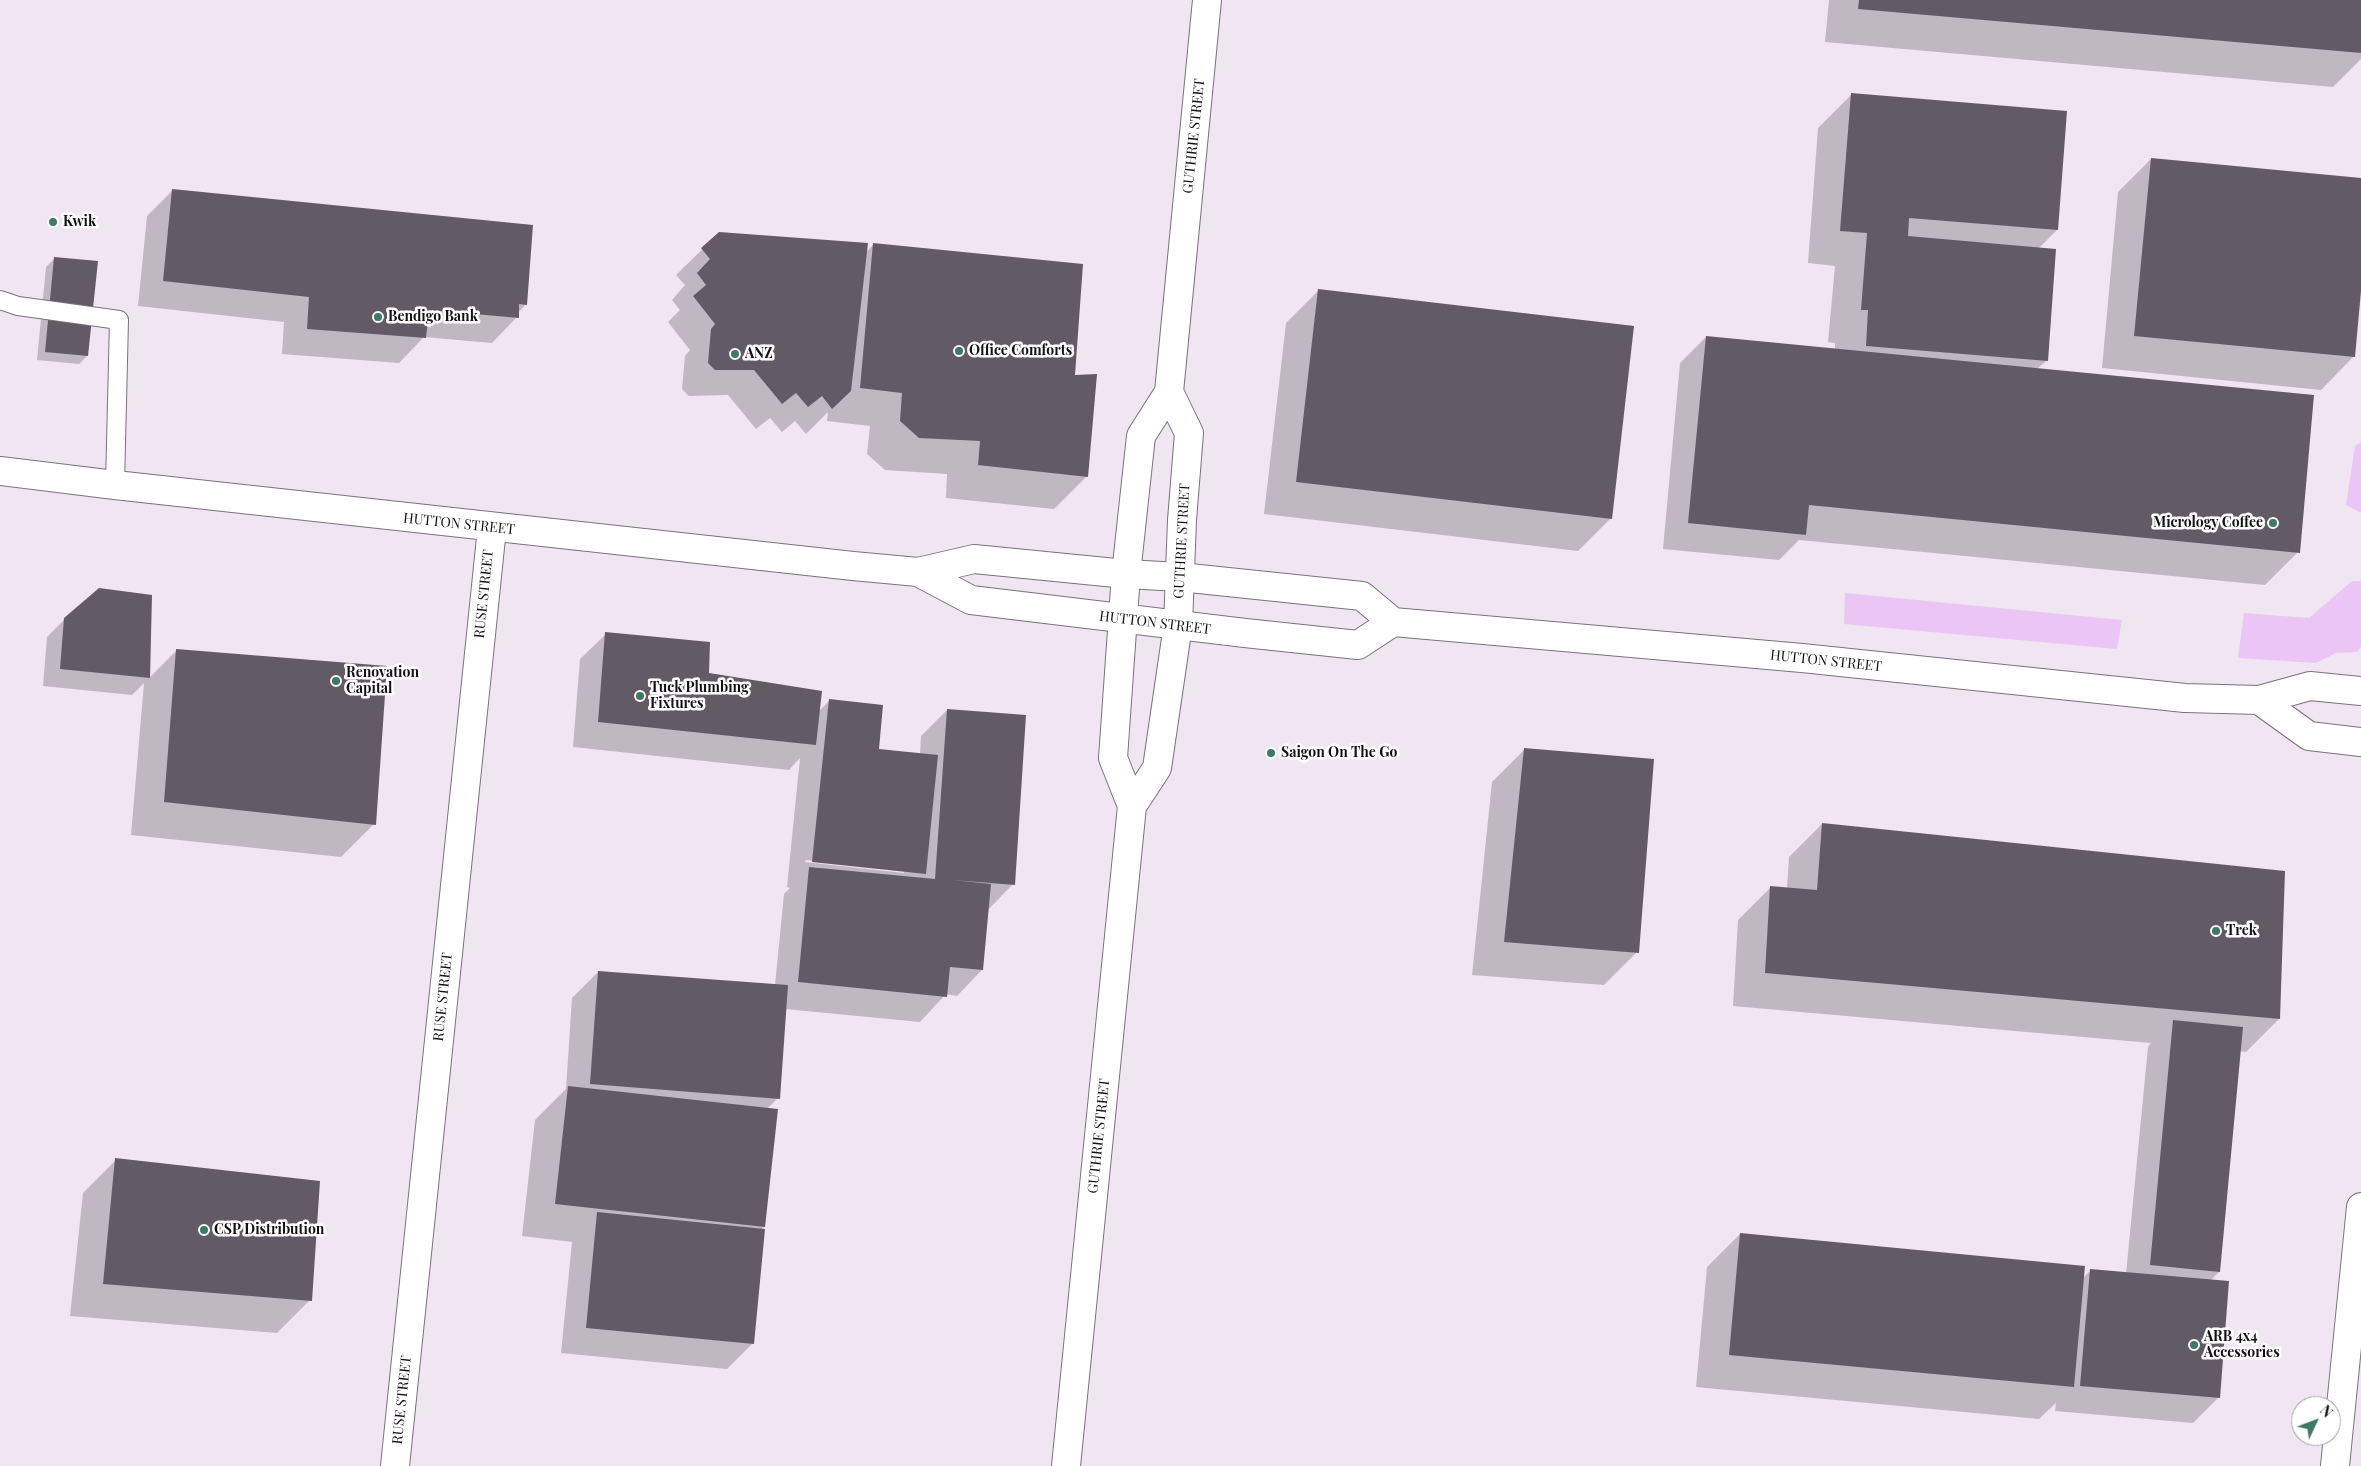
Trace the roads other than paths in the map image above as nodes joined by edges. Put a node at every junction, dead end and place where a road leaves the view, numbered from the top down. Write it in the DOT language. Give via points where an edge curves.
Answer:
graph roads {
  1 [pos="1207,0"];
  2 [pos="0,300"];
  3 [pos="1169,392"];
  4 [pos="0,471"];
  5 [pos="116,486"];
  6 [pos="492,528"];
  7 [pos="918,572"];
  8 [pos="1126,574"];
  9 [pos="1180,577"];
  10 [pos="1123,619"];
  11 [pos="1393,622"];
  12 [pos="1178,625"];
  13 [pos="2361,691"];
  14 [pos="2259,700"];
  15 [pos="2361,742"];
  16 [pos="1132,806"];
  17 [pos="2361,1207"];
  18 [pos="395,1466"];
  19 [pos="1066,1466"];
  20 [pos="2335,1466"];
  1 -- 3 [label="street, GUTHRIE STREET"];
  2 -- 5 [label="lane" via="18,306 119,320"];
  3 -- 8 [label="street, GUTHRIE STREET" via="1140,436"];
  3 -- 9 [label="street, GUTHRIE STREET" via="1189,432"];
  4 -- 5 [label="street, HUTTON STREET"];
  5 -- 6 [label="street, HUTTON STREET"];
  6 -- 7 [label="street, HUTTON STREET"];
  6 -- 18 [label="street, RUSE STREET"];
  7 -- 8 [label="street, HUTTON STREET" via="974,559"];
  7 -- 10 [label="street, HUTTON STREET" via="971,600"];
  8 -- 9 [label="street, HUTTON STREET"];
  8 -- 10 [label="street, GUTHRIE STREET"];
  9 -- 11 [label="street, HUTTON STREET" via="1362,596"];
  9 -- 12 [label="street, GUTHRIE STREET"];
  10 -- 12 [label="street, HUTTON STREET"];
  10 -- 16 [label="street, GUTHRIE STREET" via="1113,758"];
  11 -- 12 [label="street, HUTTON STREET" via="1358,645"];
  11 -- 14 [label="street, HUTTON STREET" via="1802,658 2185,698"];
  12 -- 16 [label="street, GUTHRIE STREET" via="1157,768"];
  13 -- 14 [label="street, HUTTON STREET" via="2310,686"];
  14 -- 15 [label="street" via="2309,736"];
  16 -- 19 [label="street, GUTHRIE STREET"];
  17 -- 20 [label="street"];
}
